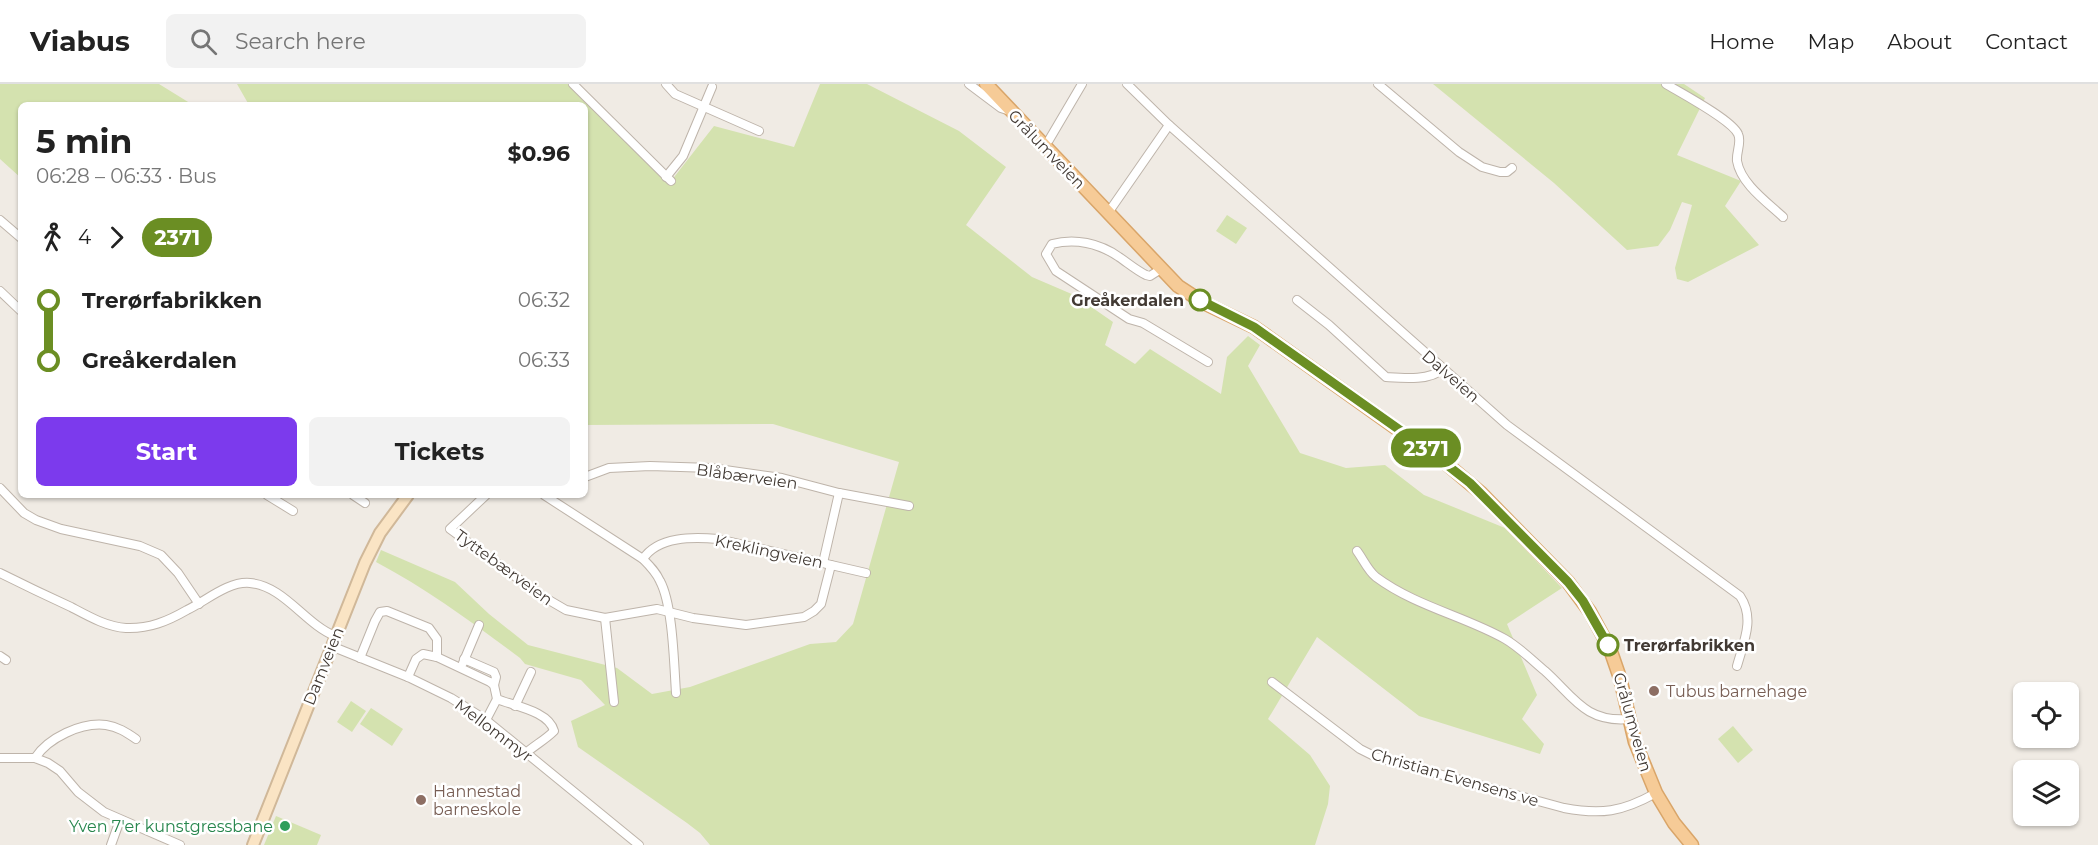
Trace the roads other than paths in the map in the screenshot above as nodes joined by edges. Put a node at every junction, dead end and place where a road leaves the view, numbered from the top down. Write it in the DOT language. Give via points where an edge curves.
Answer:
graph roads {
  1 [pos="573,84"];
  2 [pos="666,84"];
  3 [pos="969,84"];
  4 [pos="986,84"];
  5 [pos="1082,84"];
  6 [pos="1127,84"];
  7 [pos="1378,84"];
  8 [pos="1666,84"];
  9 [pos="712,87"];
  10 [pos="704,107"];
  11 [pos="1012,112"];
  12 [pos="1169,125"];
  13 [pos="759,131"];
  14 [pos="1049,141"];
  15 [pos="1512,168"];
  16 [pos="1108,213"];
  17 [pos="1782,218"];
  18 [pos="0,220"];
  19 [pos="18,235"];
  20 [pos="1161,269"];
  21 [pos="0,291"];
  22 [pos="1297,300"];
  23 [pos="18,308"];
  24 [pos="1208,362"];
  25 [pos="1442,369"];
  26 [pos="588,476"];
  27 [pos="0,488"];
  28 [pos="839,493"];
  29 [pos="279,498"];
  30 [pos="358,498"];
  31 [pos="406,498"];
  32 [pos="483,498"];
  33 [pos="555,498"];
  34 [pos="365,503"];
  35 [pos="909,506"];
  36 [pos="293,511"];
  37 [pos="1357,551"];
  38 [pos="643,559"];
  39 [pos="827,564"];
  40 [pos="0,573"];
  41 [pos="866,573"];
  42 [pos="199,604"];
  43 [pos="668,610"];
  44 [pos="605,618"];
  45 [pos="479,625"];
  46 [pos="333,641"];
  47 [pos="437,657"];
  48 [pos="360,658"];
  49 [pos="463,663"];
  50 [pos="1737,666"];
  51 [pos="531,672"];
  52 [pos="408,677"];
  53 [pos="1272,682"];
  54 [pos="676,693"];
  55 [pos="497,699"];
  56 [pos="614,702"];
  57 [pos="515,706"];
  58 [pos="1629,719"];
  59 [pos="486,720"];
  60 [pos="136,740"];
  61 [pos="526,753"];
  62 [pos="0,758"];
  63 [pos="35,758"];
  64 [pos="1656,793"];
  65 [pos="120,820"];
  66 [pos="111,845"];
  67 [pos="180,845"];
  68 [pos="253,845"];
  69 [pos="639,845"];
  70 [pos="1692,845"];
  1 -- 10 [label="street" via="669,179"];
  2 -- 10 [label="street" via="675,94"];
  3 -- 11 [label="street"];
  4 -- 11 [label="main road, Grålumveien"];
  5 -- 14 [label="street"];
  6 -- 12 [label="street, Dalveien"];
  7 -- 15 [label="street" via="1482,167 1500,172"];
  8 -- 17 [label="street" via="1735,129 1739,135 1740,171"];
  9 -- 10 [label="street"];
  10 -- 13 [label="street"];
  11 -- 16 [label="main road, Grålumveien"];
  12 -- 16 [label="street"];
  12 -- 25 [label="street, Dalveien"];
  16 -- 20 [label="main road, Grålumveien"];
  18 -- 19 [label="street"];
  20 -- 24 [label="street" via="1146,275 1116,255 1082,241 1052,244 1046,254 1056,271 1129,319 1143,323"];
  20 -- 58 [label="main road, Grålumveien" via="1190,295 1254,327 1428,450 1481,494 1583,601 1611,649"];
  21 -- 23 [label="street"];
  22 -- 25 [label="street" via="1386,376 1425,376"];
  25 -- 50 [label="street, Dalveien" via="1507,425 1740,596 1748,614"];
  26 -- 28 [label="street, Blåbærveien" via="609,468 711,468 782,478"];
  27 -- 42 [label="street" via="36,520 140,546 161,555"];
  28 -- 35 [label="street, Blåbærveien"];
  28 -- 39 [label="street, Tyttebærveien"];
  29 -- 36 [label="street"];
  30 -- 34 [label="street"];
  31 -- 46 [label="street, Damveien" via="371,550"];
  32 -- 44 [label="street, Tyttebærveien" via="450,529 552,602 566,610"];
  33 -- 38 [label="street"];
  37 -- 58 [label="street" via="1374,576 1412,599 1506,640 1546,672 1581,708 1613,720"];
  38 -- 39 [label="street, Kreklingveien" via="655,547 697,537"];
  38 -- 43 [label="street" via="661,582"];
  39 -- 41 [label="street, Kreklingveien"];
  39 -- 43 [label="street, Tyttebærveien" via="821,604 804,616 746,625 693,618"];
  40 -- 42 [label="street, Mellommyr" via="101,622 125,628 158,624"];
  42 -- 46 [label="street, Mellommyr" via="242,583 258,585 282,598"];
  43 -- 44 [label="street, Tyttebærveien"];
  43 -- 54 [label="street"];
  44 -- 56 [label="street"];
  45 -- 49 [label="street"];
  46 -- 48 [label="street, Mellommyr"];
  46 -- 68 [label="street, Damveien"];
  47 -- 48 [label="street" via="437,639 429,628 383,611"];
  47 -- 49 [label="street"];
  47 -- 52 [label="street" via="418,655"];
  48 -- 52 [label="street, Mellommyr"];
  49 -- 55 [label="street" via="494,672"];
  51 -- 57 [label="street"];
  52 -- 59 [label="street, Mellommyr"];
  53 -- 64 [label="street, Christian Evensens ve" via="1376,757 1584,812 1623,809"];
  55 -- 57 [label="street"];
  55 -- 59 [label="street"];
  57 -- 61 [label="street" via="541,715 554,728 544,741"];
  58 -- 64 [label="main road, Grålumveien"];
  59 -- 61 [label="street, Mellommyr"];
  60 -- 63 [label="street" via="123,730 90,726 62,735"];
  61 -- 69 [label="street, Mellommyr"];
  62 -- 63 [label="street"];
  63 -- 65 [label="street" via="60,771 92,805"];
  64 -- 70 [label="main road, Grålumveien"];
  65 -- 66 [label="street"];
  65 -- 67 [label="street"];
}
